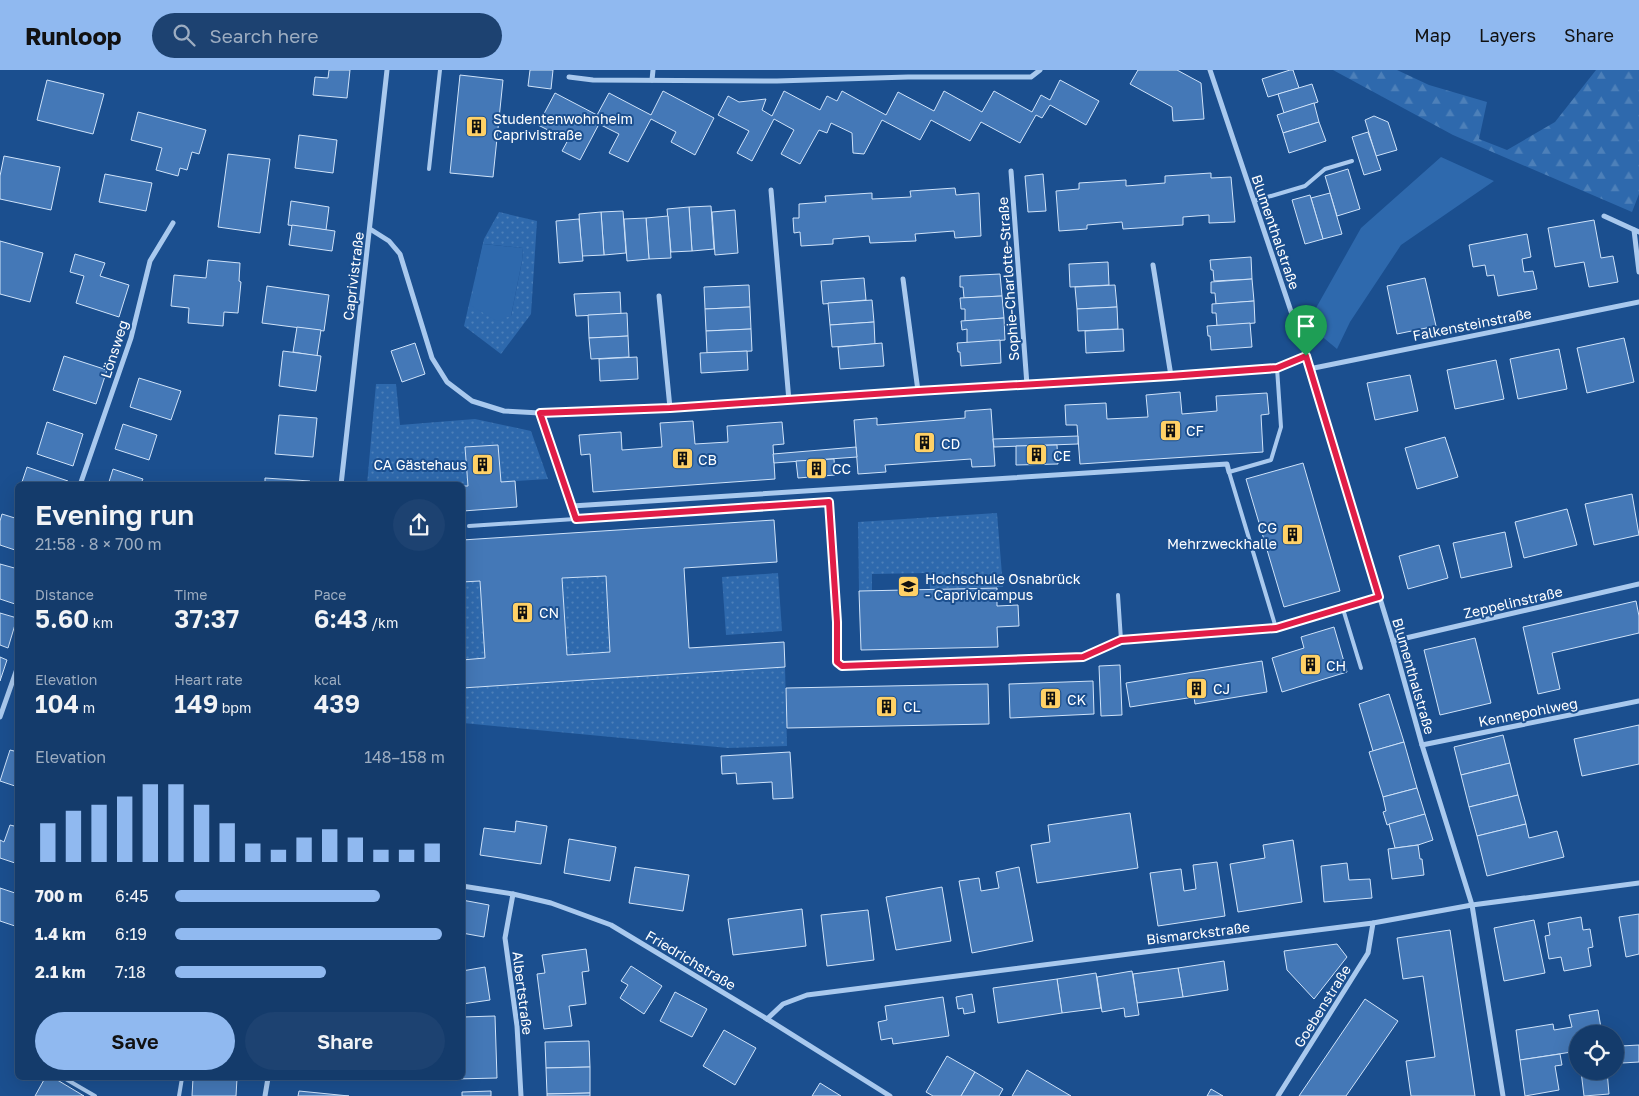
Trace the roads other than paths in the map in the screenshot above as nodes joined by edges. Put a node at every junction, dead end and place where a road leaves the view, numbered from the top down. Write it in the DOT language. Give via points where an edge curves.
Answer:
graph roads {
  1 [pos="387,70"];
  2 [pos="440,70"];
  3 [pos="653,70"];
  4 [pos="1040,70"];
  5 [pos="1210,70"];
  6 [pos="569,77"];
  7 [pos="652,80"];
  8 [pos="1352,161"];
  9 [pos="429,169"];
  10 [pos="1011,171"];
  11 [pos="771,190"];
  12 [pos="1254,201"];
  13 [pos="1604,216"];
  14 [pos="173,223"];
  15 [pos="370,229"];
  16 [pos="1636,231"];
  17 [pos="1153,265"];
  18 [pos="1639,272"];
  19 [pos="903,279"];
  20 [pos="659,296"];
  21 [pos="1639,302"];
  22 [pos="1306,356"];
  23 [pos="1277,368"];
  24 [pos="1309,369"];
  25 [pos="1170,376"];
  26 [pos="1027,385"];
  27 [pos="918,391"];
  28 [pos="789,401"];
  29 [pos="670,408"];
  30 [pos="540,413"];
  31 [pos="1229,472"];
  32 [pos="81,482"];
  33 [pos="341,482"];
  34 [pos="572,506"];
  35 [pos="576,519"];
  36 [pos="469,526"];
  37 [pos="1639,584"];
  38 [pos="1118,595"];
  39 [pos="1379,597"];
  40 [pos="1343,609"];
  41 [pos="1276,628"];
  42 [pos="1121,640"];
  43 [pos="1393,641"];
  44 [pos="1361,668"];
  45 [pos="15,674"];
  46 [pos="1639,701"];
  47 [pos="0,716"];
  48 [pos="1422,745"];
  49 [pos="1639,883"];
  50 [pos="465,886"];
  51 [pos="513,894"];
  52 [pos="1472,905"];
  53 [pos="1373,923"];
  54 [pos="766,1019"];
  55 [pos="67,1080"];
  56 [pos="182,1080"];
  57 [pos="268,1080"];
  58 [pos="95,1096"];
  59 [pos="179,1096"];
  60 [pos="266,1096"];
  61 [pos="521,1096"];
  62 [pos="890,1096"];
  63 [pos="1278,1096"];
  64 [pos="1503,1096"];
  1 -- 15 [label="street, Caprivistraße"];
  2 -- 9 [label="lane"];
  3 -- 7 [label="street"];
  4 -- 7 [label="street" via="1031,77"];
  5 -- 12 [label="street, Blumenthalstraße"];
  6 -- 7 [label="street"];
  8 -- 12 [label="lane" via="1325,169 1305,186"];
  10 -- 26 [label="street, Sophie-Charlotte-Straße"];
  11 -- 28 [label="street"];
  12 -- 22 [label="street, Blumenthalstraße"];
  13 -- 16 [label="street"];
  14 -- 32 [label="street, Lönsweg" via="150,261 131,338"];
  15 -- 30 [label="street" via="389,241 400,254 432,358 447,382 472,401 504,411"];
  15 -- 33 [label="street, Caprivistraße"];
  16 -- 18 [label="street"];
  17 -- 25 [label="street"];
  19 -- 27 [label="street"];
  20 -- 29 [label="street"];
  21 -- 24 [label="street, Falkensteinstraße"];
  22 -- 23 [label="street"];
  22 -- 24 [label="street, Blumenthalstraße"];
  23 -- 25 [label="street"];
  23 -- 31 [label="lane" via="1281,427 1271,460"];
  24 -- 39 [label="street, Blumenthalstraße"];
  25 -- 26 [label="street"];
  26 -- 27 [label="street"];
  27 -- 28 [label="street"];
  28 -- 29 [label="street"];
  29 -- 30 [label="street"];
  30 -- 34 [label="lane"];
  31 -- 34 [label="street" via="1227,464"];
  31 -- 41 [label="lane"];
  34 -- 35 [label="lane"];
  35 -- 36 [label="lane"];
  35 -- 42 [label="lane" via="829,502 837,662 842,666 1083,657"];
  37 -- 43 [label="street, Zeppelinstraße"];
  38 -- 42 [label="lane"];
  39 -- 40 [label="lane"];
  39 -- 43 [label="street, Blumenthalstraße"];
  40 -- 41 [label="lane"];
  40 -- 44 [label="lane"];
  41 -- 42 [label="lane"];
  43 -- 48 [label="street, Blumenthalstraße"];
  45 -- 47 [label="street"];
  46 -- 48 [label="street, Kennepohlweg"];
  48 -- 52 [label="street, Blumenthalstraße"];
  49 -- 52 [label="street, Bismarckstraße"];
  50 -- 51 [label="street, Friedrichstraße"];
  51 -- 54 [label="street, Friedrichstraße" via="551,903 610,925"];
  51 -- 61 [label="street, Albertstraße" via="505,938 517,1026"];
  52 -- 53 [label="street, Bismarckstraße"];
  52 -- 64 [label="street, Blumenthalstraße"];
  53 -- 54 [label="street, Bismarckstraße" via="807,995 783,1004"];
  53 -- 63 [label="street, Goebenstraße" via="1368,953"];
  54 -- 62 [label="street, Friedrichstraße"];
  55 -- 58 [label="lane"];
  56 -- 59 [label="lane"];
  57 -- 60 [label="street"];
}
